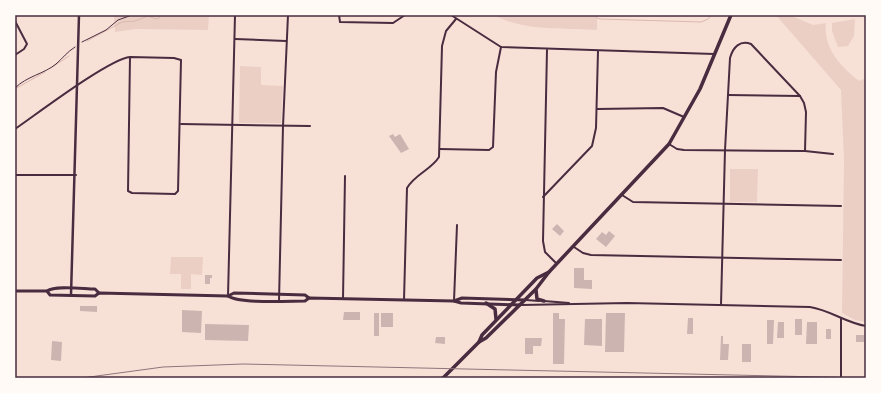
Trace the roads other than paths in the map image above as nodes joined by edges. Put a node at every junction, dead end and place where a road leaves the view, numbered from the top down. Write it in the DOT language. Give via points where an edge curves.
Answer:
graph roads {
  1 [pos="79,15"];
  2 [pos="235,15"];
  3 [pos="288,15"];
  4 [pos="338,15"];
  5 [pos="404,15"];
  6 [pos="450,15"];
  7 [pos="731,15"];
  8 [pos="456,19"];
  9 [pos="15,21"];
  10 [pos="235,39"];
  11 [pos="286,41"];
  12 [pos="501,47"];
  13 [pos="547,50"];
  14 [pos="598,50"];
  15 [pos="715,54"];
  16 [pos="15,55"];
  17 [pos="130,57"];
  18 [pos="78,86"];
  19 [pos="728,95"];
  20 [pos="800,96"];
  21 [pos="597,109"];
  22 [pos="685,117"];
  23 [pos="181,124"];
  24 [pos="232,125"];
  25 [pos="282,126"];
  26 [pos="310,126"];
  27 [pos="15,129"];
  28 [pos="669,144"];
  29 [pos="440,149"];
  30 [pos="725,150"];
  31 [pos="805,151"];
  32 [pos="833,154"];
  33 [pos="15,175"];
  34 [pos="76,175"];
  35 [pos="345,176"];
  36 [pos="622,195"];
  37 [pos="543,197"];
  38 [pos="724,204"];
  39 [pos="841,206"];
  40 [pos="457,225"];
  41 [pos="573,246"];
  42 [pos="722,258"];
  43 [pos="841,260"];
  44 [pos="556,263"];
  45 [pos="548,272"];
  46 [pos="71,288"];
  47 [pos="536,289"];
  48 [pos="15,291"];
  49 [pos="47,291"];
  50 [pos="99,293"];
  51 [pos="279,294"];
  52 [pos="71,295"];
  53 [pos="228,296"];
  54 [pos="309,298"];
  55 [pos="343,299"];
  56 [pos="404,300"];
  57 [pos="516,300"];
  58 [pos="525,300"];
  59 [pos="279,301"];
  60 [pos="454,301"];
  61 [pos="544,301"];
  62 [pos="486,303"];
  63 [pos="572,303"];
  64 [pos="512,304"];
  65 [pos="520,305"];
  66 [pos="721,305"];
  67 [pos="841,318"];
  68 [pos="495,321"];
  69 [pos="866,326"];
  70 [pos="479,342"];
  71 [pos="443,378"];
  72 [pos="841,378"];
  1 -- 18 [label="street"];
  2 -- 10 [label="street"];
  3 -- 11 [label="street"];
  4 -- 5 [label="street" via="340,22 394,23"];
  6 -- 8 [label="street"];
  7 -- 15 [label="main road"];
  8 -- 12 [label="street"];
  8 -- 29 [label="street" via="446,31 442,46"];
  9 -- 16 [label="street" via="27,44"];
  10 -- 11 [label="street"];
  10 -- 24 [label="street"];
  11 -- 25 [label="street"];
  12 -- 13 [label="street"];
  12 -- 29 [label="street" via="496,72 493,147 489,150"];
  13 -- 14 [label="street"];
  13 -- 37 [label="street"];
  14 -- 15 [label="street"];
  14 -- 21 [label="street"];
  15 -- 22 [label="main road"];
  17 -- 18 [label="street" via="106,67"];
  17 -- 23 [label="street" via="181,60"];
  17 -- 23 [label="street" via="128,191 175,194 178,191"];
  18 -- 27 [label="street"];
  18 -- 34 [label="street"];
  19 -- 20 [label="street"];
  19 -- 20 [label="street" via="732,50 742,43 751,44"];
  19 -- 30 [label="street"];
  20 -- 31 [label="street" via="806,112"];
  21 -- 22 [label="street" via="663,108"];
  21 -- 37 [label="street" via="592,146"];
  22 -- 28 [label="main road"];
  23 -- 24 [label="street"];
  24 -- 25 [label="street"];
  24 -- 53 [label="street"];
  25 -- 26 [label="street"];
  25 -- 51 [label="street"];
  28 -- 30 [label="street" via="677,149"];
  28 -- 36 [label="main road"];
  29 -- 56 [label="street" via="436,162 417,176 407,188"];
  30 -- 31 [label="street"];
  30 -- 38 [label="street"];
  31 -- 32 [label="street"];
  33 -- 34 [label="street"];
  34 -- 46 [label="street"];
  35 -- 55 [label="street"];
  36 -- 38 [label="street" via="633,202"];
  36 -- 41 [label="main road"];
  37 -- 44 [label="street" via="544,249"];
  38 -- 39 [label="street"];
  38 -- 42 [label="street"];
  40 -- 60 [label="street"];
  41 -- 42 [label="street" via="591,255"];
  41 -- 44 [label="main road"];
  42 -- 43 [label="street"];
  42 -- 66 [label="street"];
  44 -- 45 [label="main road"];
  45 -- 47 [label="main road"];
  45 -- 57 [label="main road" via="537,278"];
  46 -- 49 [label="main road" via="51,288"];
  46 -- 50 [label="main road" via="96,289"];
  46 -- 52 [label="street"];
  47 -- 58 [label="main road"];
  47 -- 61 [label="main road" via="536,297"];
  48 -- 49 [label="main road"];
  49 -- 52 [label="main road" via="50,295"];
  50 -- 52 [label="main road" via="95,296"];
  50 -- 53 [label="main road"];
  51 -- 53 [label="main road" via="234,293"];
  51 -- 54 [label="main road" via="305,295"];
  51 -- 59 [label="street"];
  53 -- 59 [label="main road" via="234,300"];
  54 -- 55 [label="main road"];
  54 -- 59 [label="main road" via="304,301"];
  55 -- 56 [label="main road"];
  56 -- 60 [label="main road"];
  57 -- 58 [label="main road"];
  57 -- 60 [label="main road" via="462,298"];
  57 -- 64 [label="main road"];
  58 -- 61 [label="street"];
  58 -- 65 [label="main road"];
  60 -- 62 [label="main road"];
  61 -- 63 [label="street"];
  62 -- 64 [label="main road"];
  62 -- 68 [label="main road" via="496,311"];
  63 -- 65 [label="street"];
  63 -- 66 [label="street"];
  64 -- 65 [label="main road"];
  64 -- 68 [label="main road"];
  65 -- 70 [label="main road"];
  66 -- 67 [label="street" via="810,307"];
  67 -- 69 [label="street"];
  67 -- 72 [label="street"];
  68 -- 70 [label="main road"];
  70 -- 71 [label="main road"];
}
